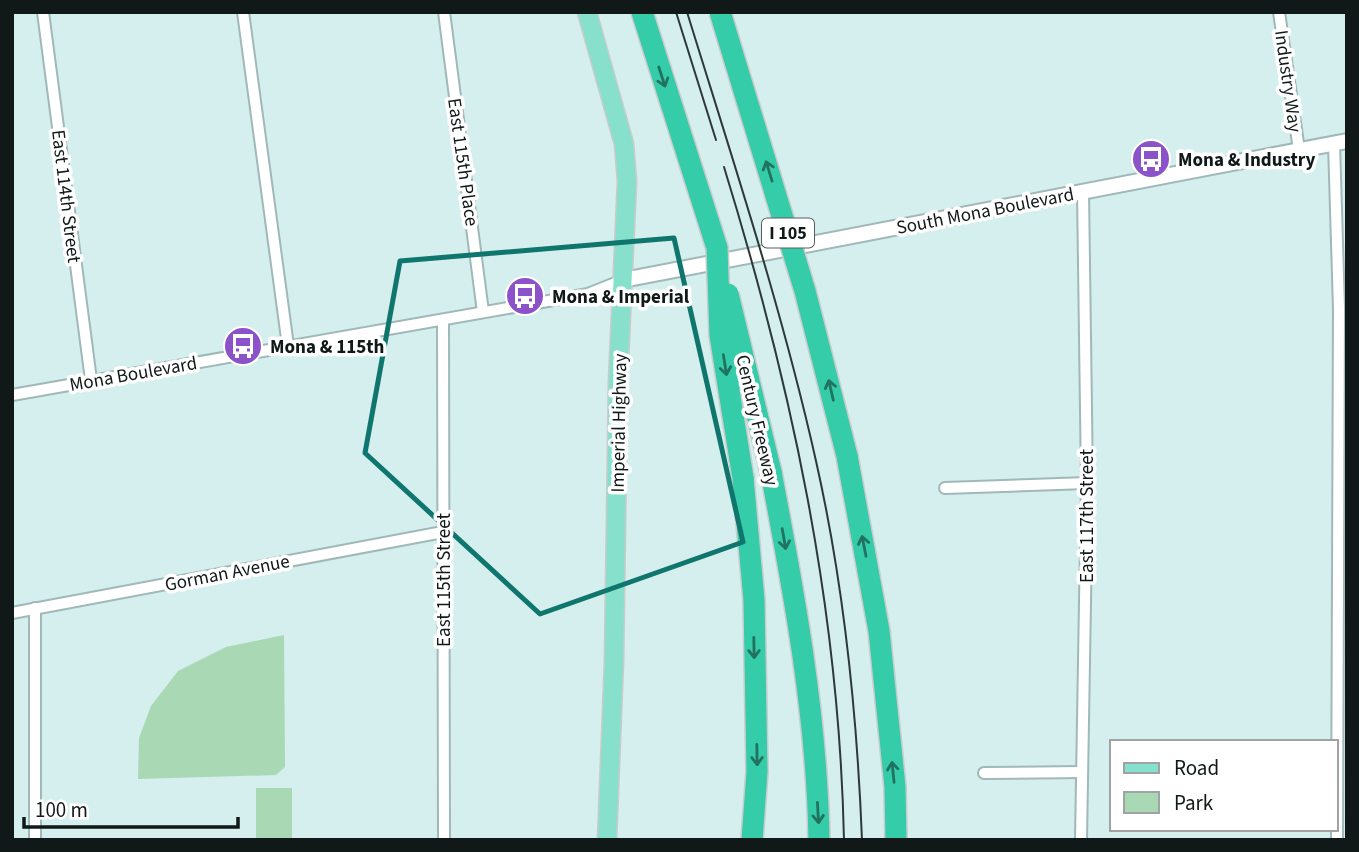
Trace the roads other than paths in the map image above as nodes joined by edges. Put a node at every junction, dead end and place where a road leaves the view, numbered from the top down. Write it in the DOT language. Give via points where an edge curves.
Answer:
graph roads {
  1 [pos="43,12"];
  2 [pos="243,12"];
  3 [pos="444,12"];
  4 [pos="587,12"];
  5 [pos="642,12"];
  6 [pos="720,12"];
  7 [pos="1279,12"];
  8 [pos="1340,142"];
  9 [pos="1299,150"];
  10 [pos="1083,191"];
  11 [pos="717,248"];
  12 [pos="624,280"];
  13 [pos="483,312"];
  14 [pos="443,321"];
  15 [pos="288,346"];
  16 [pos="91,380"];
  17 [pos="12,395"];
  18 [pos="1087,483"];
  19 [pos="945,488"];
  20 [pos="443,532"];
  21 [pos="35,608"];
  22 [pos="12,613"];
  23 [pos="1337,740"];
  24 [pos="1082,772"];
  25 [pos="984,774"];
  26 [pos="35,840"];
  27 [pos="444,840"];
  28 [pos="607,840"];
  29 [pos="752,840"];
  30 [pos="819,840"];
  31 [pos="896,840"];
  32 [pos="1081,840"];
  1 -- 16 [label="street, East 114th Street"];
  2 -- 15 [label="street"];
  3 -- 13 [label="street, East 115th Place"];
  4 -- 12 [label="main road, Imperial Highway" via="624,144"];
  5 -- 11 [label="highway, Century Freeway, one-way"];
  31 -- 6 [label="highway, I 105, one-way, bridge" via="879,631 847,456 805,291"];
  7 -- 9 [label="street, Industry Way"];
  8 -- 9 [label="street, South Mona Boulevard"];
  8 -- 23 [label="street"];
  9 -- 10 [label="street, South Mona Boulevard"];
  10 -- 12 [label="street, South Mona Boulevard"];
  10 -- 18 [label="street, East 117th Street"];
  11 -- 29 [label="highway, one-way, bridge" via="720,335 743,478 754,600 757,772"];
  11 -- 30 [label="highway, Century Freeway, one-way, bridge" via="771,472 807,691"];
  12 -- 13 [label="street, Mona Boulevard" via="588,294"];
  12 -- 28 [label="main road, Imperial Highway"];
  13 -- 14 [label="street, Mona Boulevard"];
  14 -- 15 [label="street, Mona Boulevard"];
  14 -- 20 [label="street, East 115th Street"];
  15 -- 16 [label="street, Mona Boulevard"];
  16 -- 17 [label="street, Mona Boulevard"];
  18 -- 19 [label="street"];
  18 -- 24 [label="street, East 117th Street"];
  20 -- 21 [label="street, Gorman Avenue"];
  20 -- 27 [label="street, East 115th Street"];
  21 -- 22 [label="street, Gorman Avenue"];
  21 -- 26 [label="street"];
  24 -- 25 [label="street"];
  24 -- 32 [label="street, East 117th Street"];
}
